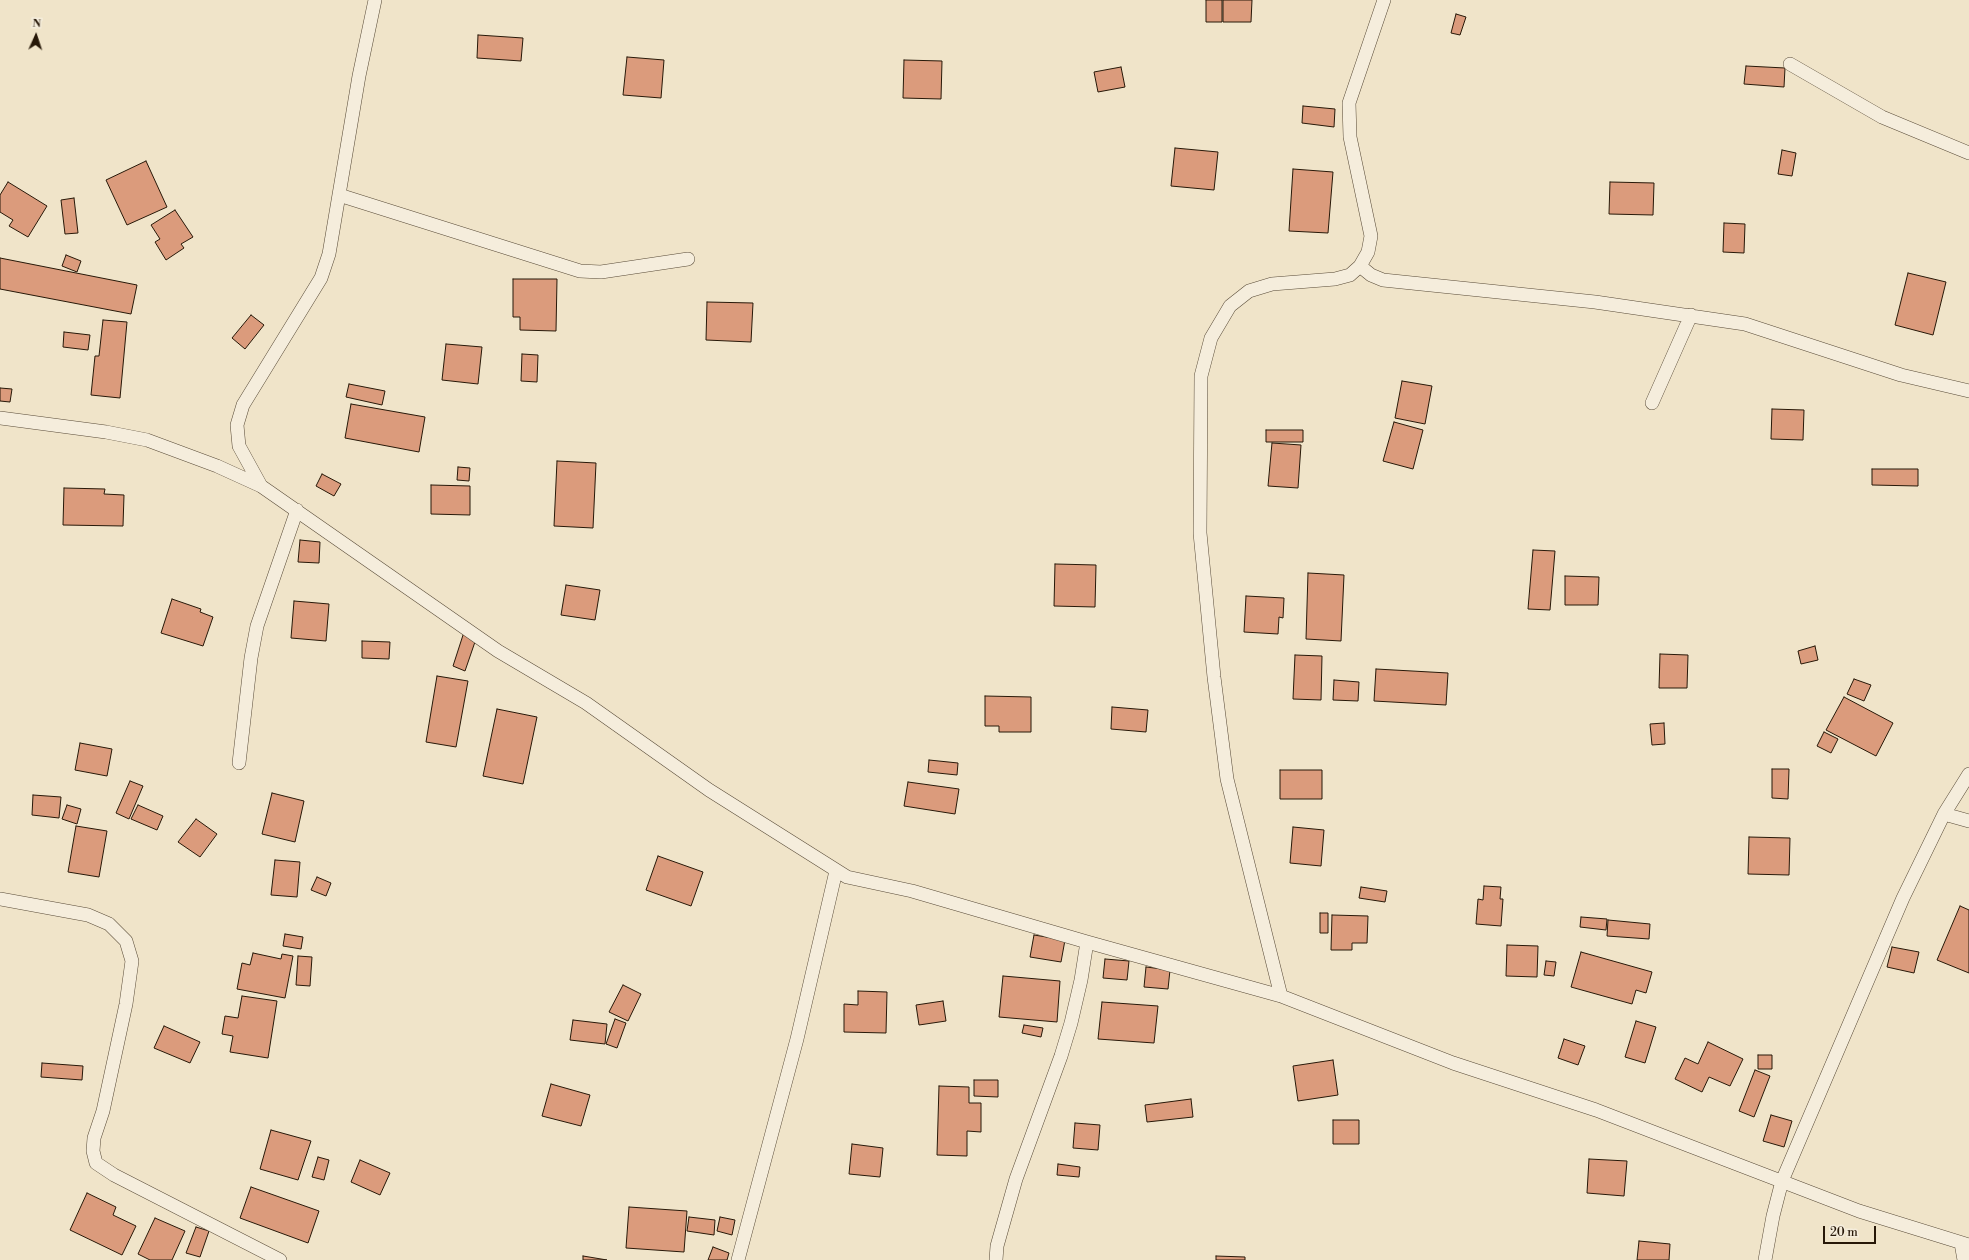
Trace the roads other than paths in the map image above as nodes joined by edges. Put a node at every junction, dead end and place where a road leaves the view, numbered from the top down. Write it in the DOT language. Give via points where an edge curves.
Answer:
graph roads {
  1 [pos="375,0"];
  2 [pos="1384,0"];
  3 [pos="1790,64"];
  4 [pos="1969,153"];
  5 [pos="339,194"];
  6 [pos="688,259"];
  7 [pos="1360,266"];
  8 [pos="1691,315"];
  9 [pos="1969,391"];
  10 [pos="1652,403"];
  11 [pos="0,418"];
  12 [pos="261,486"];
  13 [pos="296,510"];
  14 [pos="239,763"];
  15 [pos="1969,774"];
  16 [pos="1944,814"];
  17 [pos="1969,821"];
  18 [pos="836,871"];
  19 [pos="0,899"];
  20 [pos="1087,942"];
  21 [pos="1281,996"];
  22 [pos="1782,1181"];
  23 [pos="1965,1244"];
  24 [pos="280,1260"];
  25 [pos="738,1260"];
  26 [pos="996,1260"];
  27 [pos="1765,1260"];
  28 [pos="1964,1260"];
  1 -- 5 [label="street"];
  2 -- 7 [label="street" via="1349,103 1350,137 1371,236 1368,252"];
  3 -- 4 [label="street" via="1882,117"];
  5 -- 6 [label="street" via="580,271 601,272"];
  5 -- 12 [label="street" via="330,254 322,278 243,405 237,425 239,446"];
  7 -- 8 [label="street" via="1384,280 1595,302"];
  7 -- 21 [label="street" via="1350,275 1335,279 1272,284 1249,291 1230,306 1211,338 1201,376 1200,533 1227,779"];
  8 -- 9 [label="street" via="1745,324 1901,375"];
  8 -- 10 [label="street"];
  11 -- 12 [label="street" via="147,440 217,466"];
  12 -- 13 [label="street"];
  13 -- 14 [label="street" via="257,626"];
  13 -- 18 [label="street" via="498,650 586,703 709,790"];
  15 -- 16 [label="street"];
  16 -- 17 [label="street"];
  16 -- 22 [label="street" via="1897,912"];
  18 -- 20 [label="street"];
  18 -- 25 [label="street" via="796,1038"];
  19 -- 24 [label="street" via="88,915 109,924 126,941 132,961 103,1111 94,1138 96,1163 114,1175"];
  20 -- 21 [label="street"];
  20 -- 26 [label="street" via="1071,1023 1016,1179 997,1246"];
  21 -- 22 [label="street" via="1453,1063 1596,1110"];
  22 -- 23 [label="street" via="1859,1211"];
  22 -- 27 [label="street"];
  23 -- 28 [label="street"];
}
